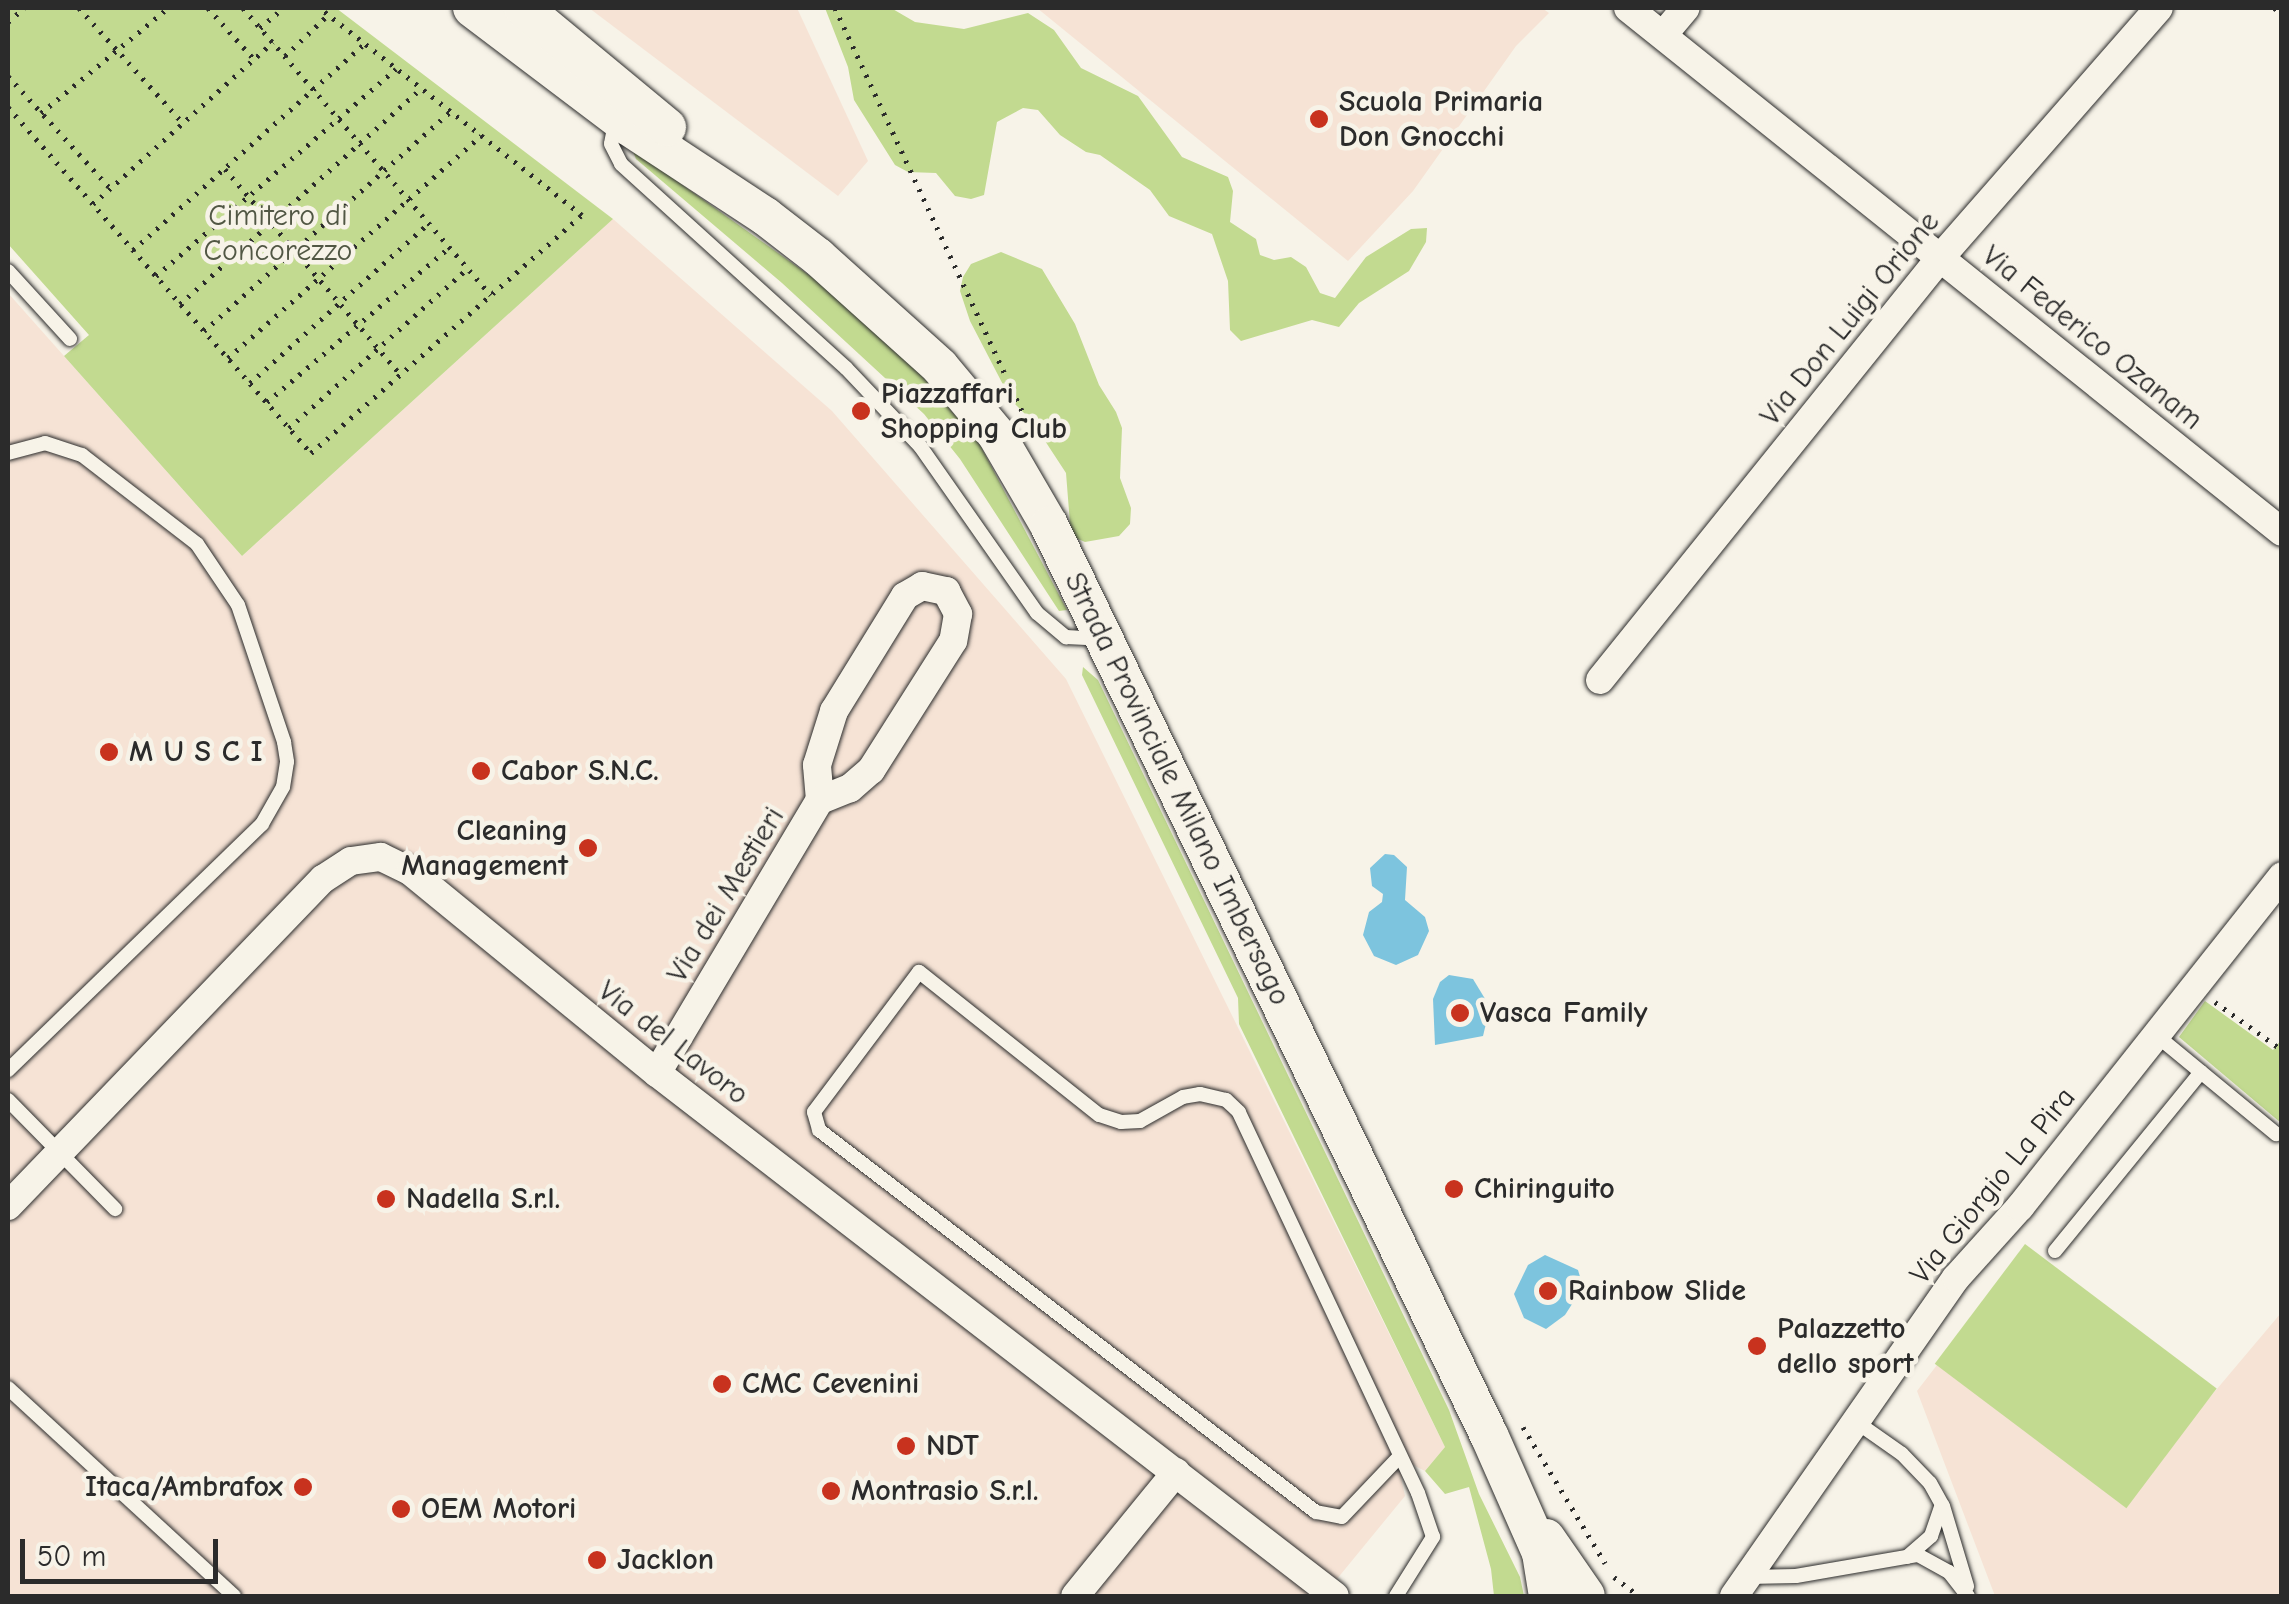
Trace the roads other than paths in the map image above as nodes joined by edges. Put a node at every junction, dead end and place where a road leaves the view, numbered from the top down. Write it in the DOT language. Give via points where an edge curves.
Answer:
graph roads {
  1 [pos="472,8"];
  2 [pos="523,8"];
  3 [pos="1628,8"];
  4 [pos="1686,8"];
  5 [pos="2160,8"];
  6 [pos="1663,36"];
  7 [pos="617,118"];
  8 [pos="765,216"];
  9 [pos="1940,258"];
  10 [pos="8,271"];
  11 [pos="70,339"];
  12 [pos="8,453"];
  13 [pos="2282,532"];
  14 [pos="1104,638"];
  15 [pos="1600,680"];
  16 [pos="820,800"];
  17 [pos="2282,876"];
  18 [pos="2156,1035"];
  19 [pos="8,1070"];
  20 [pos="2201,1072"];
  21 [pos="657,1074"];
  22 [pos="8,1100"];
  23 [pos="2276,1134"];
  24 [pos="59,1152"];
  25 [pos="8,1206"];
  26 [pos="115,1209"];
  27 [pos="2055,1251"];
  28 [pos="8,1388"];
  29 [pos="1854,1421"];
  30 [pos="1489,1435"];
  31 [pos="1400,1456"];
  32 [pos="1176,1472"];
  33 [pos="1937,1493"];
  34 [pos="1906,1557"];
  35 [pos="1740,1587"];
  36 [pos="234,1596"];
  37 [pos="1075,1596"];
  38 [pos="1334,1596"];
  39 [pos="1396,1596"];
  40 [pos="1548,1596"];
  41 [pos="1586,1596"];
  42 [pos="1969,1596"];
  1 -- 7 [label="main road, Strada Provinciale Milano Imbersago"];
  2 -- 8 [label="main road, Strada Provinciale Milano Imbersago"];
  3 -- 6 [label="street, Via Federico Ozanam"];
  4 -- 6 [label="street"];
  5 -- 9 [label="street, Via Don Luigi Orione"];
  6 -- 9 [label="street, Via Federico Ozanam"];
  7 -- 8 [label="main road, Strada Provinciale Milano Imbersago"];
  7 -- 14 [label="lane" via="611,144 620,164 846,368 920,446 1037,613 1075,640"];
  8 -- 14 [label="main road, Strada Provinciale Milano Imbersago" via="928,354 987,420 1034,496"];
  9 -- 13 [label="street, Via Federico Ozanam"];
  9 -- 15 [label="street, Via Don Luigi Orione"];
  10 -- 11 [label="lane"];
  12 -- 19 [label="lane" via="44,443 82,455 197,544 238,605 287,762 283,787 262,824"];
  14 -- 30 [label="main road, Strada Provinciale Milano Imbersago"];
  16 -- 16 [label="street, Via dei Mestieri" via="871,770 953,641 958,614 946,591 922,586 905,596 834,711 818,765"];
  16 -- 21 [label="street, Via dei Mestieri"];
  17 -- 18 [label="street, Via Giorgio La Pira"];
  18 -- 20 [label="lane"];
  18 -- 29 [label="street, Via Giorgio La Pira" via="1956,1278"];
  20 -- 23 [label="lane"];
  20 -- 27 [label="lane"];
  21 -- 24 [label="street, Via del Lavoro" via="410,870 381,857 364,858 323,879"];
  21 -- 32 [label="street, Via del Lavoro"];
  22 -- 24 [label="lane"];
  24 -- 25 [label="street, Via del Lavoro"];
  24 -- 26 [label="lane"];
  28 -- 36 [label="lane"];
  29 -- 33 [label="lane" via="1902,1454"];
  29 -- 35 [label="street, Via Giorgio La Pira"];
  30 -- 40 [label="main road, Strada Provinciale Milano Imbersago" via="1542,1553"];
  30 -- 41 [label="main road, Strada Provinciale Milano Imbersago" via="1558,1560"];
  31 -- 31 [label="lane" via="1233,1106 1200,1094 1140,1121 1099,1115 919,972 814,1112 820,1130 1316,1512 1342,1517"];
  31 -- 39 [label="lane" via="1433,1537"];
  32 -- 37 [label="street"];
  32 -- 38 [label="street, Via del Lavoro"];
  33 -- 34 [label="lane" via="1938,1524"];
  33 -- 42 [label="lane"];
  34 -- 35 [label="lane"];
  34 -- 42 [label="lane" via="1936,1562"];
}
